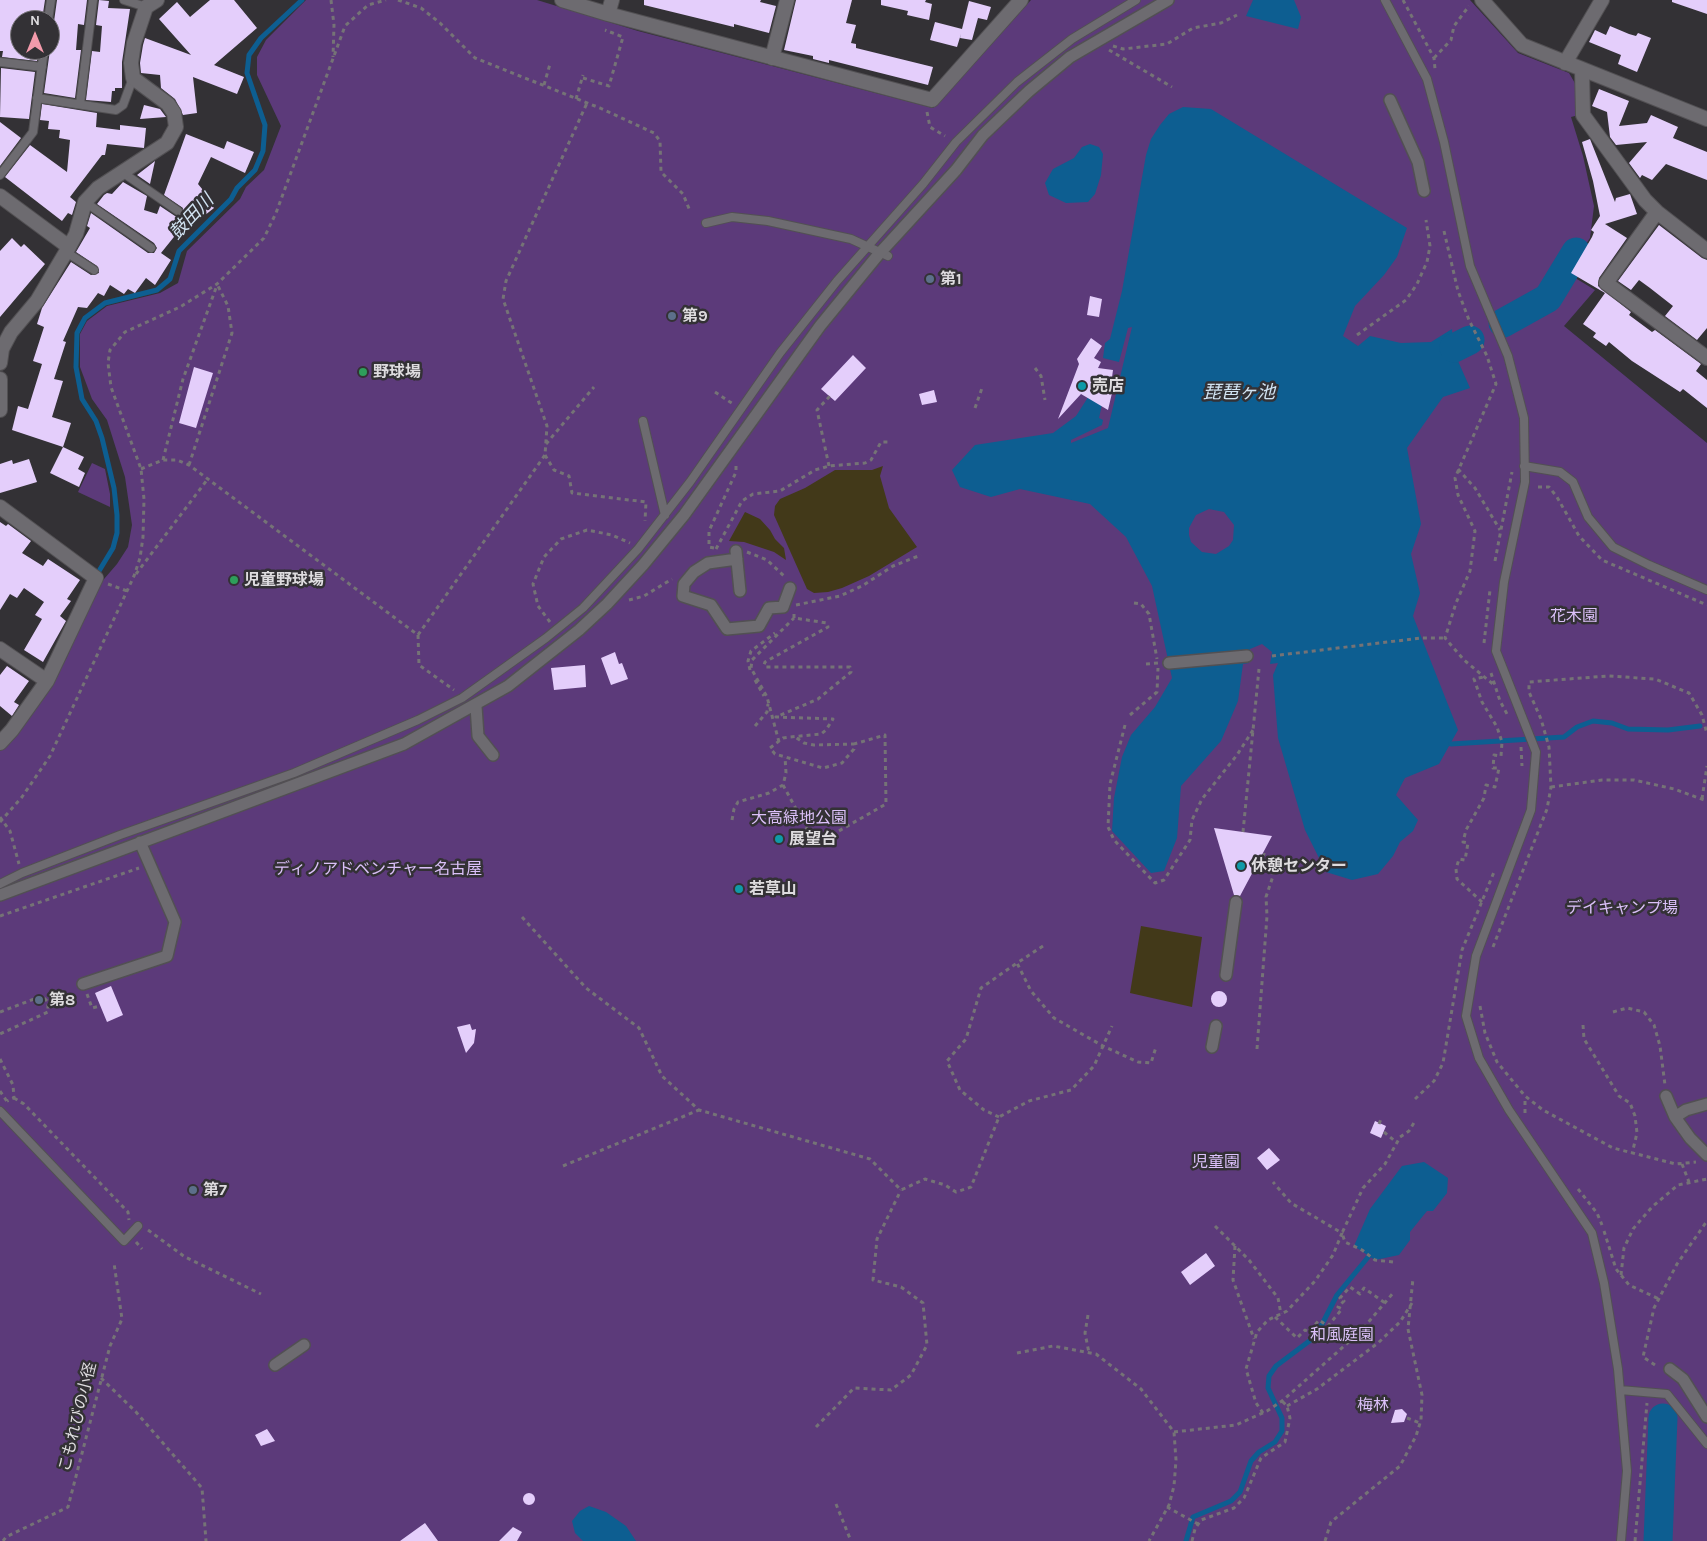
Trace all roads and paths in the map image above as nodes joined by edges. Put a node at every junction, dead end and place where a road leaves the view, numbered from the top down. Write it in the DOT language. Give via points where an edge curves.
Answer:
graph roads {
  1 [pos="93,0"];
  2 [pos="124,0"];
  3 [pos="331,0"];
  4 [pos="386,0"];
  5 [pos="398,0"];
  6 [pos="562,0"];
  7 [pos="612,0"];
  8 [pos="787,0"];
  9 [pos="1136,0"];
  10 [pos="1168,0"];
  11 [pos="1385,0"];
  12 [pos="1475,0"];
  13 [pos="1482,0"];
  14 [pos="1602,0"];
  15 [pos="1017,1"];
  16 [pos="151,3"];
  17 [pos="608,14"];
  18 [pos="1238,15"];
  19 [pos="599,27"];
  20 [pos="1095,42"];
  21 [pos="772,58"];
  22 [pos="1434,58"];
  23 [pos="43,60"];
  24 [pos="333,60"];
  25 [pos="0,62"];
  26 [pos="1565,63"];
  27 [pos="550,64"];
  28 [pos="42,67"];
  29 [pos="1582,70"];
  30 [pos="133,78"];
  31 [pos="544,85"];
  32 [pos="1172,87"];
  33 [pos="37,98"];
  34 [pos="576,99"];
  35 [pos="1390,100"];
  36 [pos="587,103"];
  37 [pos="80,104"];
  38 [pos="927,106"];
  39 [pos="1707,119"];
  40 [pos="945,136"];
  41 [pos="938,166"];
  42 [pos="122,172"];
  43 [pos="0,174"];
  44 [pos="952,177"];
  45 [pos="1424,191"];
  46 [pos="0,196"];
  47 [pos="85,202"];
  48 [pos="178,211"];
  49 [pos="690,211"];
  50 [pos="1657,212"];
  51 [pos="1426,220"];
  52 [pos="706,222"];
  53 [pos="1444,231"];
  54 [pos="868,246"];
  55 [pos="151,248"];
  56 [pos="68,249"];
  57 [pos="1707,250"];
  58 [pos="884,254"];
  59 [pos="94,270"];
  60 [pos="217,284"];
  61 [pos="1357,335"];
  62 [pos="1707,358"];
  63 [pos="0,363"];
  64 [pos="1035,368"];
  65 [pos="0,379"];
  66 [pos="594,387"];
  67 [pos="982,388"];
  68 [pos="715,392"];
  69 [pos="830,396"];
  70 [pos="1045,400"];
  71 [pos="736,406"];
  72 [pos="975,408"];
  73 [pos="0,410"];
  74 [pos="643,421"];
  75 [pos="891,442"];
  76 [pos="546,445"];
  77 [pos="728,454"];
  78 [pos="546,455"];
  79 [pos="163,460"];
  80 [pos="189,465"];
  81 [pos="828,466"];
  82 [pos="1524,466"];
  83 [pos="141,469"];
  84 [pos="1458,469"];
  85 [pos="1512,470"];
  86 [pos="207,480"];
  87 [pos="0,507"];
  88 [pos="664,515"];
  89 [pos="644,526"];
  90 [pos="1501,531"];
  91 [pos="636,538"];
  92 [pos="633,544"];
  93 [pos="709,546"];
  94 [pos="716,549"];
  95 [pos="627,551"];
  96 [pos="704,552"];
  97 [pos="737,555"];
  98 [pos="921,555"];
  99 [pos="1494,569"];
  100 [pos="134,576"];
  101 [pos="96,578"];
  102 [pos="674,578"];
  103 [pos="1491,585"];
  104 [pos="790,588"];
  105 [pos="1707,590"];
  106 [pos="127,591"];
  107 [pos="740,591"];
  108 [pos="1134,603"];
  109 [pos="604,607"];
  110 [pos="556,618"];
  111 [pos="794,618"];
  112 [pos="550,622"];
  113 [pos="543,628"];
  114 [pos="775,633"];
  115 [pos="418,635"];
  116 [pos="1445,638"];
  117 [pos="1484,646"];
  118 [pos="0,649"];
  119 [pos="1247,656"];
  120 [pos="1272,656"];
  121 [pos="1169,663"];
  122 [pos="1259,669"];
  123 [pos="1490,670"];
  124 [pos="1484,677"];
  125 [pos="47,681"];
  126 [pos="1529,682"];
  127 [pos="459,686"];
  128 [pos="1494,686"];
  129 [pos="476,706"];
  130 [pos="1130,715"];
  131 [pos="774,717"];
  132 [pos="1509,717"];
  133 [pos="1125,725"];
  134 [pos="755,726"];
  135 [pos="1253,730"];
  136 [pos="1707,734"];
  137 [pos="795,737"];
  138 [pos="1519,740"];
  139 [pos="779,742"];
  140 [pos="0,743"];
  141 [pos="854,744"];
  142 [pos="493,755"];
  143 [pos="785,758"];
  144 [pos="1707,766"];
  145 [pos="1522,768"];
  146 [pos="783,784"];
  147 [pos="1702,799"];
  148 [pos="1707,801"];
  149 [pos="1,819"];
  150 [pos="732,820"];
  151 [pos="1244,832"];
  152 [pos="140,842"];
  153 [pos="1262,854"];
  154 [pos="60,858"];
  155 [pos="149,864"];
  156 [pos="1497,865"];
  157 [pos="22,873"];
  158 [pos="66,874"];
  159 [pos="0,884"];
  160 [pos="0,895"];
  161 [pos="1236,902"];
  162 [pos="1482,902"];
  163 [pos="0,916"];
  164 [pos="522,916"];
  165 [pos="1043,946"];
  166 [pos="1492,951"];
  167 [pos="1017,963"];
  168 [pos="1226,975"];
  169 [pos="83,984"];
  170 [pos="1479,1003"];
  171 [pos="100,1006"];
  172 [pos="0,1012"];
  173 [pos="1613,1012"];
  174 [pos="1583,1025"];
  175 [pos="1112,1026"];
  176 [pos="1216,1026"];
  177 [pos="0,1034"];
  178 [pos="1103,1046"];
  179 [pos="1156,1047"];
  180 [pos="1212,1047"];
  181 [pos="1257,1049"];
  182 [pos="0,1059"];
  183 [pos="1666,1096"];
  184 [pos="14,1098"];
  185 [pos="1415,1099"];
  186 [pos="7,1101"];
  187 [pos="1707,1104"];
  188 [pos="699,1110"];
  189 [pos="0,1111"];
  190 [pos="999,1117"];
  191 [pos="1675,1117"];
  192 [pos="1380,1119"];
  193 [pos="1415,1121"];
  194 [pos="1380,1124"];
  195 [pos="1384,1132"];
  196 [pos="1396,1142"];
  197 [pos="1632,1154"];
  198 [pos="1703,1158"];
  199 [pos="1682,1164"];
  200 [pos="563,1166"];
  201 [pos="1707,1178"];
  202 [pos="1273,1182"];
  203 [pos="1689,1182"];
  204 [pos="901,1190"];
  205 [pos="1707,1221"];
  206 [pos="138,1226"];
  207 [pos="1216,1226"];
  208 [pos="1342,1233"];
  209 [pos="1235,1246"];
  210 [pos="1393,1262"];
  211 [pos="114,1263"];
  212 [pos="1621,1275"];
  213 [pos="1414,1278"];
  214 [pos="1394,1292"];
  215 [pos="261,1294"];
  216 [pos="1412,1302"];
  217 [pos="1385,1303"];
  218 [pos="1281,1314"];
  219 [pos="1088,1315"];
  220 [pos="1275,1317"];
  221 [pos="1254,1339"];
  222 [pos="304,1345"];
  223 [pos="1016,1353"];
  224 [pos="1089,1353"];
  225 [pos="275,1365"];
  226 [pos="1655,1365"];
  227 [pos="1670,1369"];
  228 [pos="101,1378"];
  229 [pos="1620,1390"];
  230 [pos="1281,1401"];
  231 [pos="1647,1402"];
  232 [pos="1287,1406"];
  233 [pos="1265,1412"];
  234 [pos="1707,1417"];
  235 [pos="1407,1418"];
  236 [pos="1420,1423"];
  237 [pos="816,1428"];
  238 [pos="1174,1432"];
  239 [pos="1707,1444"];
  240 [pos="836,1504"];
  241 [pos="1167,1507"];
  242 [pos="1198,1524"];
  243 [pos="3,1541"];
  244 [pos="206,1541"];
  245 [pos="850,1541"];
  246 [pos="1149,1541"];
  247 [pos="1192,1541"];
  248 [pos="1325,1541"];
  249 [pos="1622,1541"];
  250 [pos="1635,1541"];
  1 -- 37 [label="lane"];
  2 -- 16 [label="lane"];
  3 -- 24 [label="path"];
  4 -- 24 [label="path" via="368,5 345,26"];
  5 -- 31 [label="path" via="421,8 440,22 475,58"];
  6 -- 17 [label="street"];
  7 -- 17 [label="street"];
  8 -- 21 [label="street"];
  9 -- 41 [label="lane" via="1072,39 1017,82 956,142"];
  10 -- 20 [label="street"];
  11 -- 82 [label="lane" via="1427,79 1470,266 1508,356 1524,418"];
  12 -- 22 [label="path" via="1454,26 1451,40"];
  13 -- 26 [label="street" via="1522,46"];
  14 -- 26 [label="street"];
  15 -- 21 [label="street" via="932,100"];
  16 -- 30 [label="street" via="134,43"];
  17 -- 21 [label="street"];
  18 -- 20 [label="path" via="1221,23 1193,28 1167,44 1122,49"];
  19 -- 34 [label="path" via="623,37 609,86 583,77"];
  20 -- 32 [label="path"];
  20 -- 44 [label="street" via="1029,91 983,135 973,153"];
  23 -- 28 [label="lane"];
  24 -- 60 [label="path" via="264,238"];
  25 -- 28 [label="lane"];
  26 -- 29 [label="street"];
  27 -- 31 [label="path"];
  28 -- 33 [label="lane"];
  29 -- 39 [label="street"];
  29 -- 50 [label="street" via="1584,115 1644,200"];
  30 -- 37 [label="lane" via="123,105 116,110"];
  30 -- 42 [label="street" via="168,104 174,113 176,127 167,143"];
  31 -- 34 [label="path"];
  33 -- 37 [label="lane"];
  33 -- 43 [label="lane" via="33,132"];
  34 -- 36 [label="path"];
  35 -- 45 [label="street" via="1418,162"];
  36 -- 49 [label="path" via="654,133 660,140 661,172 682,194"];
  36 -- 76 [label="path" via="506,281 503,299 546,426"];
  38 -- 40 [label="path" via="930,127"];
  41 -- 44 [label="lane"];
  41 -- 54 [label="lane"];
  42 -- 47 [label="street" via="98,188"];
  42 -- 48 [label="lane"];
  44 -- 58 [label="street"];
  46 -- 56 [label="street"];
  47 -- 55 [label="lane"];
  47 -- 56 [label="street"];
  50 -- 57 [label="street"];
  50 -- 62 [label="street" via="1606,284"];
  51 -- 61 [label="path" via="1430,246 1417,284 1406,300"];
  52 -- 54 [label="lane" via="732,217 768,221 851,239"];
  53 -- 84 [label="path" via="1458,291 1496,384"];
  54 -- 58 [label="lane"];
  54 -- 88 [label="lane" via="780,353"];
  56 -- 59 [label="lane"];
  56 -- 63 [label="street" via="37,301 11,332 2,349"];
  58 -- 77 [label="street" via="820,326"];
  60 -- 79 [label="path" via="183,379"];
  60 -- 80 [label="path" via="228,306 232,334"];
  60 -- 83 [label="path" via="180,307 125,332 110,350 111,387"];
  64 -- 70 [label="path" via="1041,376"];
  65 -- 73 [label="street"];
  66 -- 76 [label="path"];
  67 -- 72 [label="path"];
  68 -- 71 [label="path"];
  69 -- 81 [label="path" via="817,410"];
  74 -- 88 [label="lane"];
  75 -- 81 [label="path" via="881,442 865,463"];
  76 -- 78 [label="path"];
  77 -- 93 [label="path" via="736,461 736,472 709,531"];
  77 -- 109 [label="street" via="684,515"];
  78 -- 89 [label="path" via="554,470 569,476 572,493 646,502"];
  78 -- 115 [label="path"];
  79 -- 80 [label="path" via="177,460"];
  79 -- 83 [label="path"];
  80 -- 86 [label="path"];
  81 -- 94 [label="path" via="780,491 753,494 742,502"];
  82 -- 105 [label="lane" via="1560,472 1573,482 1588,517 1613,547"];
  82 -- 229 [label="lane" via="1525,482 1504,582 1496,651 1536,752 1532,810 1476,956 1466,1016 1479,1058 1592,1233 1604,1284"];
  83 -- 100 [label="path" via="143,537"];
  84 -- 90 [label="path" via="1475,488"];
  84 -- 116 [label="path" via="1455,478 1458,495 1475,531 1470,571"];
  85 -- 90 [label="path"];
  86 -- 100 [label="path"];
  86 -- 115 [label="path"];
  87 -- 101 [label="street"];
  88 -- 154 [label="lane" via="617,573 583,608 462,698 294,772"];
  90 -- 99 [label="path"];
  91 -- 92 [label="path"];
  92 -- 95 [label="path"];
  92 -- 112 [label="path" via="612,534 588,530 561,540 544,558 533,584 538,606"];
  93 -- 94 [label="path"];
  93 -- 96 [label="path"];
  94 -- 97 [label="path"];
  97 -- 104 [label="path" via="746,551 767,560 783,573"];
  97 -- 104 [label="street" via="708,563 694,572 684,584 683,596 711,605 728,629 759,626 769,608 783,607"];
  97 -- 107 [label="street"];
  98 -- 111 [label="path" via="893,566 840,596 793,605"];
  100 -- 106 [label="path"];
  101 -- 106 [label="path"];
  101 -- 125 [label="street"];
  102 -- 109 [label="path" via="644,596"];
  103 -- 117 [label="path"];
  106 -- 149 [label="path" via="50,756"];
  108 -- 130 [label="path" via="1141,604 1149,614 1158,663 1157,692"];
  109 -- 129 [label="street" via="508,686"];
  110 -- 112 [label="path"];
  111 -- 131 [label="path" via="752,660 751,668"];
  111 -- 131 [label="path" via="827,623 828,627 765,662 766,667 850,667 851,672 818,699"];
  112 -- 113 [label="path"];
  114 -- 134 [label="path" via="752,652 748,661 768,704 767,712"];
  115 -- 127 [label="path" via="419,665 453,690"];
  116 -- 120 [label="path"];
  116 -- 124 [label="path"];
  118 -- 125 [label="street"];
  119 -- 121 [label="street"];
  122 -- 135 [label="path"];
  123 -- 128 [label="path"];
  124 -- 128 [label="path"];
  124 -- 162 [label="path" via="1474,679 1482,702 1497,727 1502,742 1501,756 1494,755 1493,768 1499,768 1495,787 1486,785 1484,798 1466,830 1463,842 1468,843 1465,860 1459,859 1456,869 1457,879"];
  125 -- 140 [label="street"];
  126 -- 136 [label="path" via="1608,676 1655,679 1689,693 1702,715"];
  128 -- 132 [label="path"];
  129 -- 142 [label="street" via="478,736"];
  129 -- 152 [label="street" via="404,744"];
  131 -- 137 [label="path" via="834,721 821,734"];
  131 -- 139 [label="path"];
  133 -- 135 [label="path" via="1110,784 1108,827 1114,840 1156,883 1164,880 1190,840 1192,820 1202,799 1238,755"];
  135 -- 151 [label="path"];
  137 -- 139 [label="path" via="782,738"];
  137 -- 141 [label="path" via="814,745"];
  138 -- 145 [label="path"];
  139 -- 143 [label="path" via="770,748"];
  141 -- 143 [label="path" via="854,749 842,763 831,767"];
  141 -- 146 [label="path" via="885,735 886,804 823,840 807,829"];
  143 -- 146 [label="path"];
  144 -- 147 [label="path"];
  146 -- 150 [label="path" via="769,793 738,802"];
  147 -- 148 [label="path"];
  147 -- 166 [label="path" via="1634,780 1602,780 1550,787 1547,809"];
  149 -- 157 [label="path" via="10,831"];
  152 -- 155 [label="street"];
  152 -- 158 [label="street" via="78,865"];
  153 -- 181 [label="path" via="1272,858 1273,876 1266,897"];
  154 -- 157 [label="lane"];
  154 -- 158 [label="lane"];
  155 -- 163 [label="path"];
  155 -- 169 [label="street" via="175,922 167,956"];
  156 -- 162 [label="path"];
  157 -- 159 [label="lane"];
  158 -- 160 [label="street"];
  161 -- 168 [label="street"];
  162 -- 185 [label="path" via="1462,950 1443,1063 1434,1081"];
  164 -- 188 [label="path" via="586,988 639,1028 662,1076"];
  165 -- 167 [label="path"];
  167 -- 178 [label="path" via="1031,991 1054,1018"];
  167 -- 190 [label="path" via="981,988 966,1039 947,1061 960,1090 984,1110"];
  169 -- 171 [label="path" via="92,1008"];
  170 -- 197 [label="path" via="1485,1033 1497,1062 1526,1096 1543,1110 1613,1148"];
  172 -- 177 [label="path" via="42,996 48,1002 48,1012"];
  173 -- 183 [label="path" via="1626,1008 1644,1012 1654,1025"];
  174 -- 197 [label="path" via="1584,1039 1619,1096 1630,1103 1635,1116 1637,1133"];
  175 -- 178 [label="path"];
  176 -- 180 [label="street"];
  178 -- 179 [label="path" via="1138,1062 1151,1063"];
  178 -- 190 [label="path" via="1094,1066 1071,1090 1029,1101"];
  182 -- 184 [label="path" via="13,1085"];
  183 -- 191 [label="street"];
  184 -- 186 [label="path"];
  184 -- 206 [label="path" via="24,1104 128,1212 129,1224"];
  187 -- 191 [label="street"];
  188 -- 200 [label="path"];
  188 -- 204 [label="path" via="870,1159"];
  189 -- 206 [label="lane" via="124,1241"];
  190 -- 204 [label="path" via="971,1187 956,1192 946,1185 925,1179"];
  191 -- 198 [label="street"];
  192 -- 194 [label="path"];
  193 -- 196 [label="path"];
  195 -- 196 [label="path"];
  196 -- 208 [label="path" via="1385,1164 1363,1188"];
  197 -- 199 [label="path"];
  198 -- 199 [label="path"];
  199 -- 203 [label="path"];
  201 -- 203 [label="path"];
  202 -- 208 [label="path" via="1291,1203"];
  203 -- 212 [label="path" via="1678,1185 1633,1229 1624,1248"];
  204 -- 237 [label="path" via="877,1239 873,1280 901,1287 923,1303 927,1345 911,1375 892,1390 854,1388"];
  205 -- 226 [label="path" via="1677,1264 1654,1308 1643,1357"];
  206 -- 215 [label="path" via="146,1228 185,1257"];
  207 -- 209 [label="path"];
  208 -- 210 [label="path" via="1345,1242 1375,1260"];
  208 -- 218 [label="path" via="1333,1255 1315,1281"];
  209 -- 218 [label="path" via="1278,1298"];
  209 -- 221 [label="path" via="1233,1280"];
  211 -- 228 [label="path, こもれびの小径" via="122,1319"];
  213 -- 216 [label="path"];
  214 -- 217 [label="path"];
  216 -- 232 [label="path" via="1400,1322 1378,1343 1317,1389"];
  216 -- 236 [label="path" via="1408,1329 1422,1395"];
  217 -- 220 [label="path" via="1364,1288 1360,1294 1350,1287 1340,1298 1344,1301 1338,1307 1342,1309 1328,1326 1319,1320 1309,1332 1305,1330 1297,1338"];
  217 -- 230 [label="path" via="1360,1332"];
  218 -- 220 [label="path"];
  219 -- 224 [label="path" via="1085,1334"];
  220 -- 221 [label="path" via="1256,1332"];
  221 -- 233 [label="path" via="1246,1369 1256,1403"];
  222 -- 225 [label="street"];
  223 -- 224 [label="path" via="1052,1346"];
  224 -- 238 [label="path" via="1096,1354 1141,1390"];
  227 -- 234 [label="street" via="1683,1379"];
  228 -- 243 [label="path, こもれびの小径" via="68,1507"];
  228 -- 244 [label="path" via="136,1412 202,1488"];
  229 -- 239 [label="lane" via="1667,1394"];
  229 -- 249 [label="lane" via="1627,1471"];
  230 -- 232 [label="path"];
  230 -- 233 [label="path"];
  231 -- 250 [label="path"];
  232 -- 242 [label="path" via="1290,1418 1285,1442 1262,1458 1244,1498 1234,1508"];
  233 -- 238 [label="path" via="1236,1425"];
  235 -- 236 [label="path"];
  236 -- 248 [label="path" via="1400,1466 1332,1522"];
  238 -- 241 [label="path" via="1174,1486"];
  240 -- 245 [label="path"];
  241 -- 242 [label="path"];
  241 -- 246 [label="path"];
  242 -- 247 [label="path"];
}
